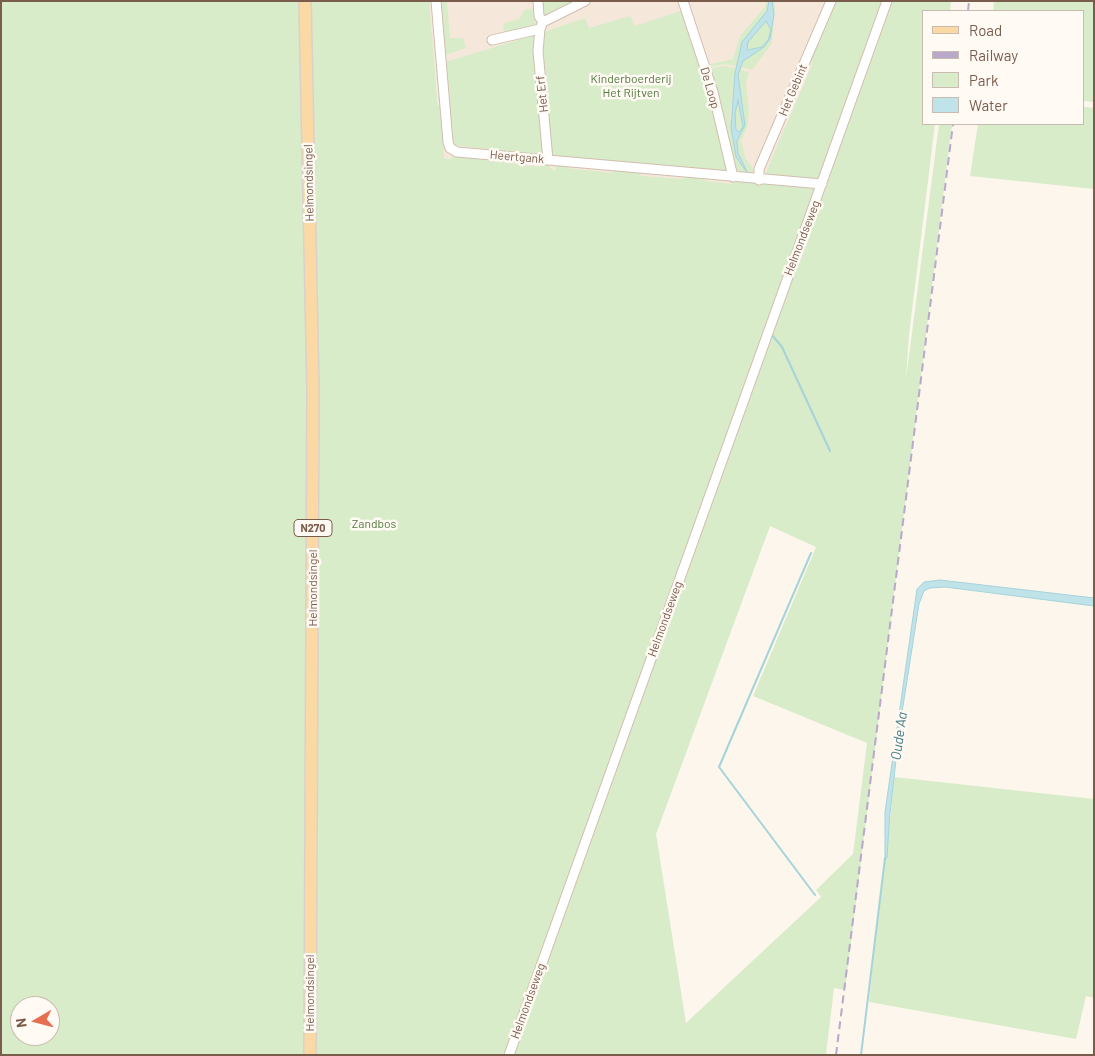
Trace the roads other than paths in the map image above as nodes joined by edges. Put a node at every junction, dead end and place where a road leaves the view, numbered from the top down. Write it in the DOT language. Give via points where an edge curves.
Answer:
graph roads {
  1 [pos="305,1"];
  2 [pos="436,1"];
  3 [pos="538,1"];
  4 [pos="585,1"];
  5 [pos="683,1"];
  6 [pos="831,1"];
  7 [pos="887,1"];
  8 [pos="541,25"];
  9 [pos="492,40"];
  10 [pos="548,160"];
  11 [pos="732,176"];
  12 [pos="758,180"];
  13 [pos="822,184"];
  14 [pos="310,1055"];
  15 [pos="509,1055"];
  1 -- 14 [label="main road, Helmondsingel / N270" via="313,390"];
  2 -- 10 [label="street, Heertgank" via="450,148 457,152"];
  3 -- 8 [label="street, Het Erf"];
  4 -- 8 [label="street"];
  5 -- 11 [label="street, De Loop" via="713,92"];
  6 -- 12 [label="street, Het Gebint" via="759,169"];
  7 -- 13 [label="street, Helmondseweg"];
  8 -- 9 [label="street"];
  8 -- 10 [label="street, Het Erf" via="538,51"];
  10 -- 11 [label="street, Heertgank"];
  11 -- 12 [label="street, Helmondseweg"];
  12 -- 13 [label="street, Helmondseweg"];
  13 -- 15 [label="street, Helmondseweg"];
}
